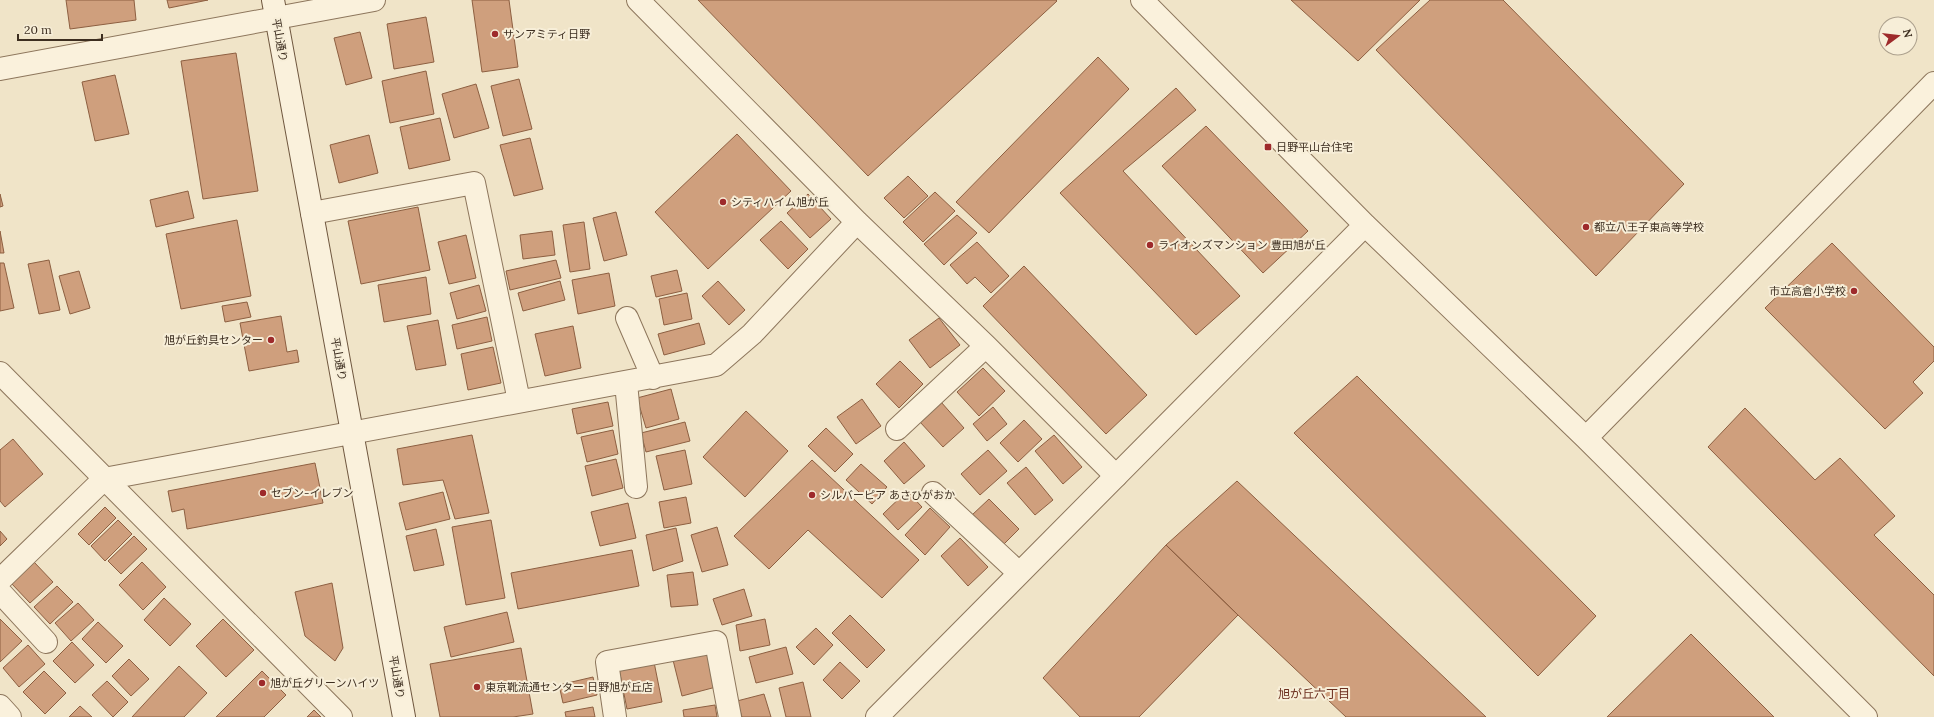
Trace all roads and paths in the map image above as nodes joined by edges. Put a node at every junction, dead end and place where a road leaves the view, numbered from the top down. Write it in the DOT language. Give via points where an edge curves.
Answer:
graph roads {
  1 [pos="374,0"];
  2 [pos="638,0"];
  3 [pos="1142,0"];
  4 [pos="275,9"];
  5 [pos="0,69"];
  6 [pos="1934,83"];
  7 [pos="312,213"];
  8 [pos="857,222"];
  9 [pos="1365,225"];
  10 [pos="627,318"];
  11 [pos="986,346"];
  12 [pos="0,373"];
  13 [pos="653,378"];
  14 [pos="626,383"];
  15 [pos="519,401"];
  16 [pos="896,429"];
  17 [pos="352,433"];
  18 [pos="1586,438"];
  19 [pos="1116,476"];
  20 [pos="104,479"];
  21 [pos="636,487"];
  22 [pos="934,493"];
  23 [pos="1019,574"];
  24 [pos="0,580"];
  25 [pos="0,592"];
  26 [pos="46,642"];
  27 [pos="0,706"];
  28 [pos="10,717"];
  29 [pos="341,717"];
  30 [pos="404,717"];
  31 [pos="615,717"];
  32 [pos="730,717"];
  33 [pos="876,717"];
  34 [pos="1866,717"];
  1 -- 4 [label="street"];
  2 -- 8 [label="street"];
  3 -- 9 [label="street"];
  4 -- 5 [label="street"];
  4 -- 7 [label="street, 平山通り"];
  6 -- 18 [label="street"];
  7 -- 15 [label="street" via="474,183"];
  7 -- 17 [label="street, 平山通り"];
  8 -- 11 [label="street"];
  8 -- 13 [label="street" via="752,334 716,365"];
  9 -- 18 [label="street"];
  9 -- 19 [label="street"];
  10 -- 13 [label="street"];
  11 -- 16 [label="street"];
  11 -- 19 [label="street"];
  12 -- 20 [label="street"];
  13 -- 14 [label="street"];
  14 -- 15 [label="street"];
  14 -- 21 [label="street"];
  15 -- 17 [label="street"];
  17 -- 20 [label="street"];
  17 -- 30 [label="street, 平山通り"];
  18 -- 34 [label="street"];
  19 -- 23 [label="street"];
  20 -- 24 [label="street"];
  20 -- 29 [label="street"];
  22 -- 23 [label="street"];
  23 -- 33 [label="street"];
  25 -- 26 [label="street"];
  27 -- 28 [label="street"];
  31 -- 32 [label="street" via="607,662 716,642"];
}
